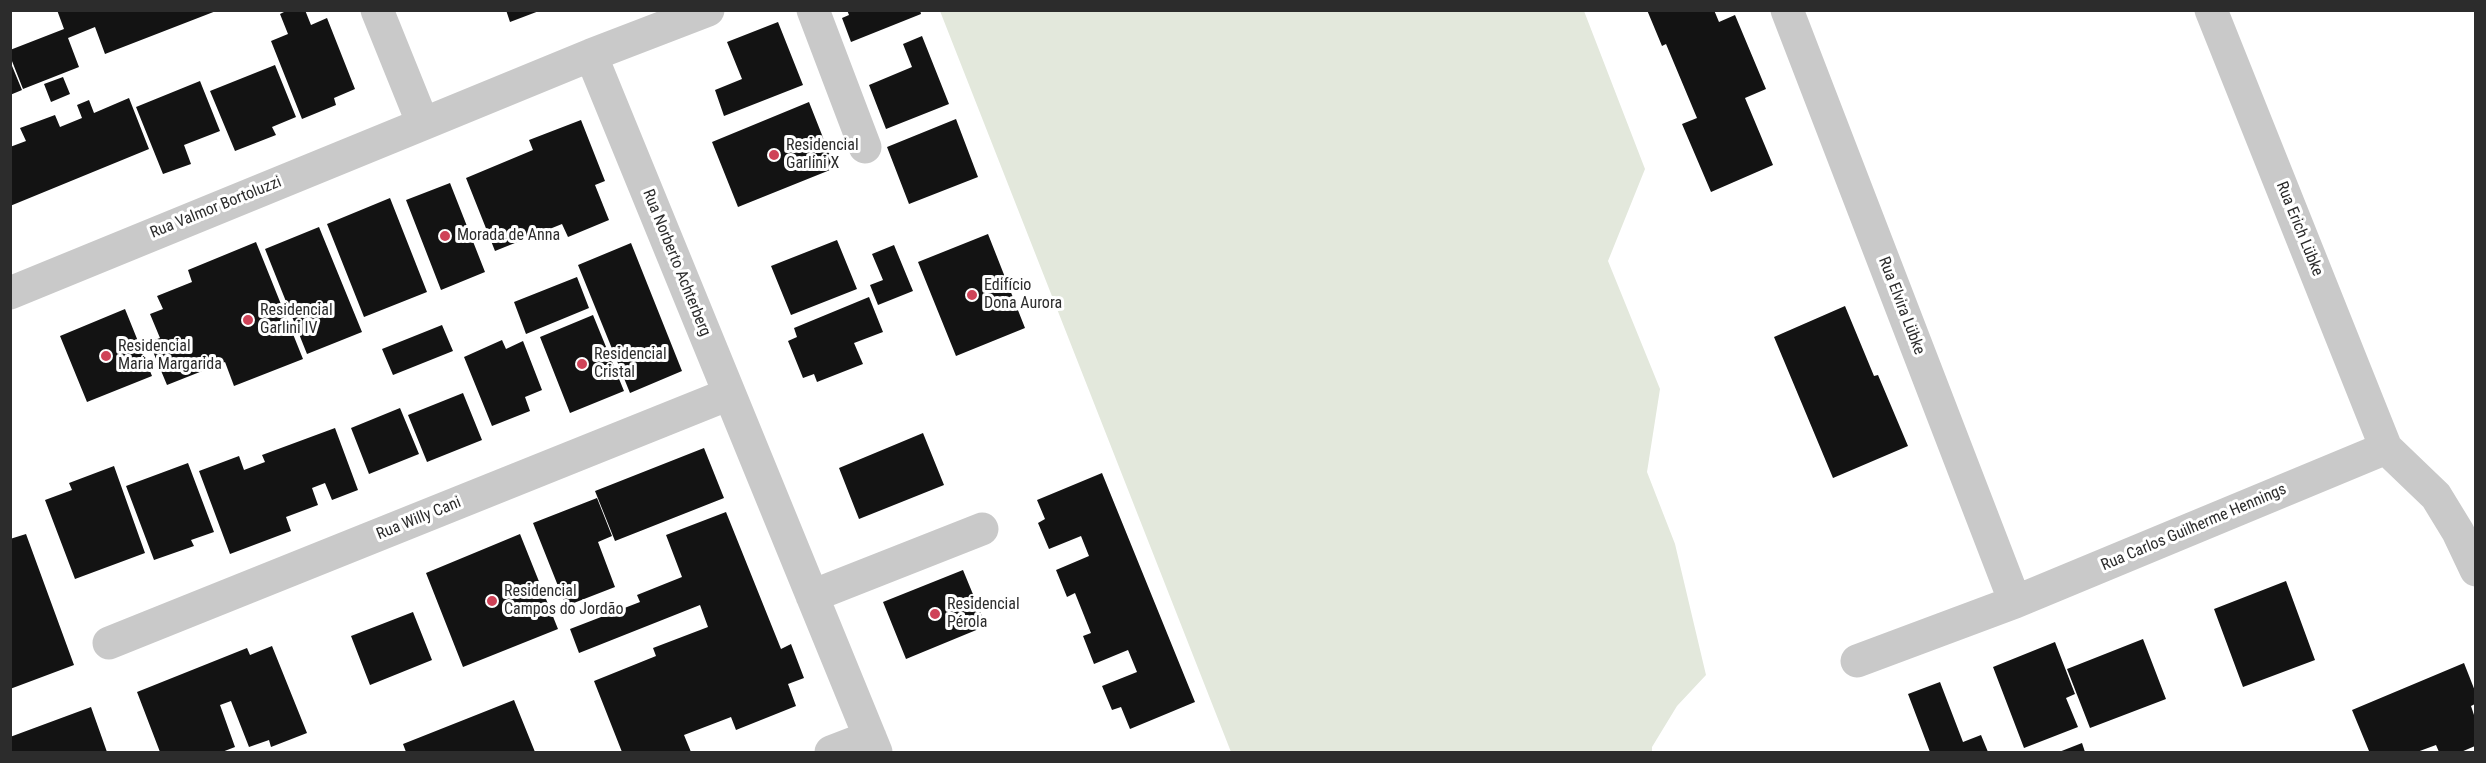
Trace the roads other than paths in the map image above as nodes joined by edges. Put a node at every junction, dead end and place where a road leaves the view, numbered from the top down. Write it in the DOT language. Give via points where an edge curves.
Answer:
graph roads {
  1 [pos="377,10"];
  2 [pos="708,10"];
  3 [pos="813,10"];
  4 [pos="1787,10"];
  5 [pos="2211,10"];
  6 [pos="591,55"];
  7 [pos="423,124"];
  8 [pos="865,147"];
  9 [pos="10,293"];
  10 [pos="729,394"];
  11 [pos="2386,448"];
  12 [pos="982,529"];
  13 [pos="2475,570"];
  14 [pos="812,596"];
  15 [pos="2015,602"];
  16 [pos="109,644"];
  17 [pos="1857,661"];
  18 [pos="873,745"];
  19 [pos="831,753"];
  1 -- 7 [label="street"];
  2 -- 6 [label="street"];
  3 -- 8 [label="street"];
  4 -- 15 [label="street, Rua Elvira Lübke"];
  5 -- 11 [label="street, Rua Erich Lübke"];
  6 -- 7 [label="street"];
  6 -- 10 [label="street, Rua Norberto Achterberg"];
  7 -- 9 [label="street, Rua Valmor Bortoluzzi"];
  10 -- 14 [label="street, Rua Norberto Achterberg"];
  10 -- 16 [label="street, Rua Willy Cani"];
  11 -- 13 [label="street" via="2436,496"];
  11 -- 15 [label="street, Rua Carlos Guilherme Hennings"];
  12 -- 14 [label="street"];
  14 -- 18 [label="street, Rua Norberto Achterberg"];
  15 -- 17 [label="street, Rua Carlos Guilherme Hennings"];
  18 -- 19 [label="street"];
}
